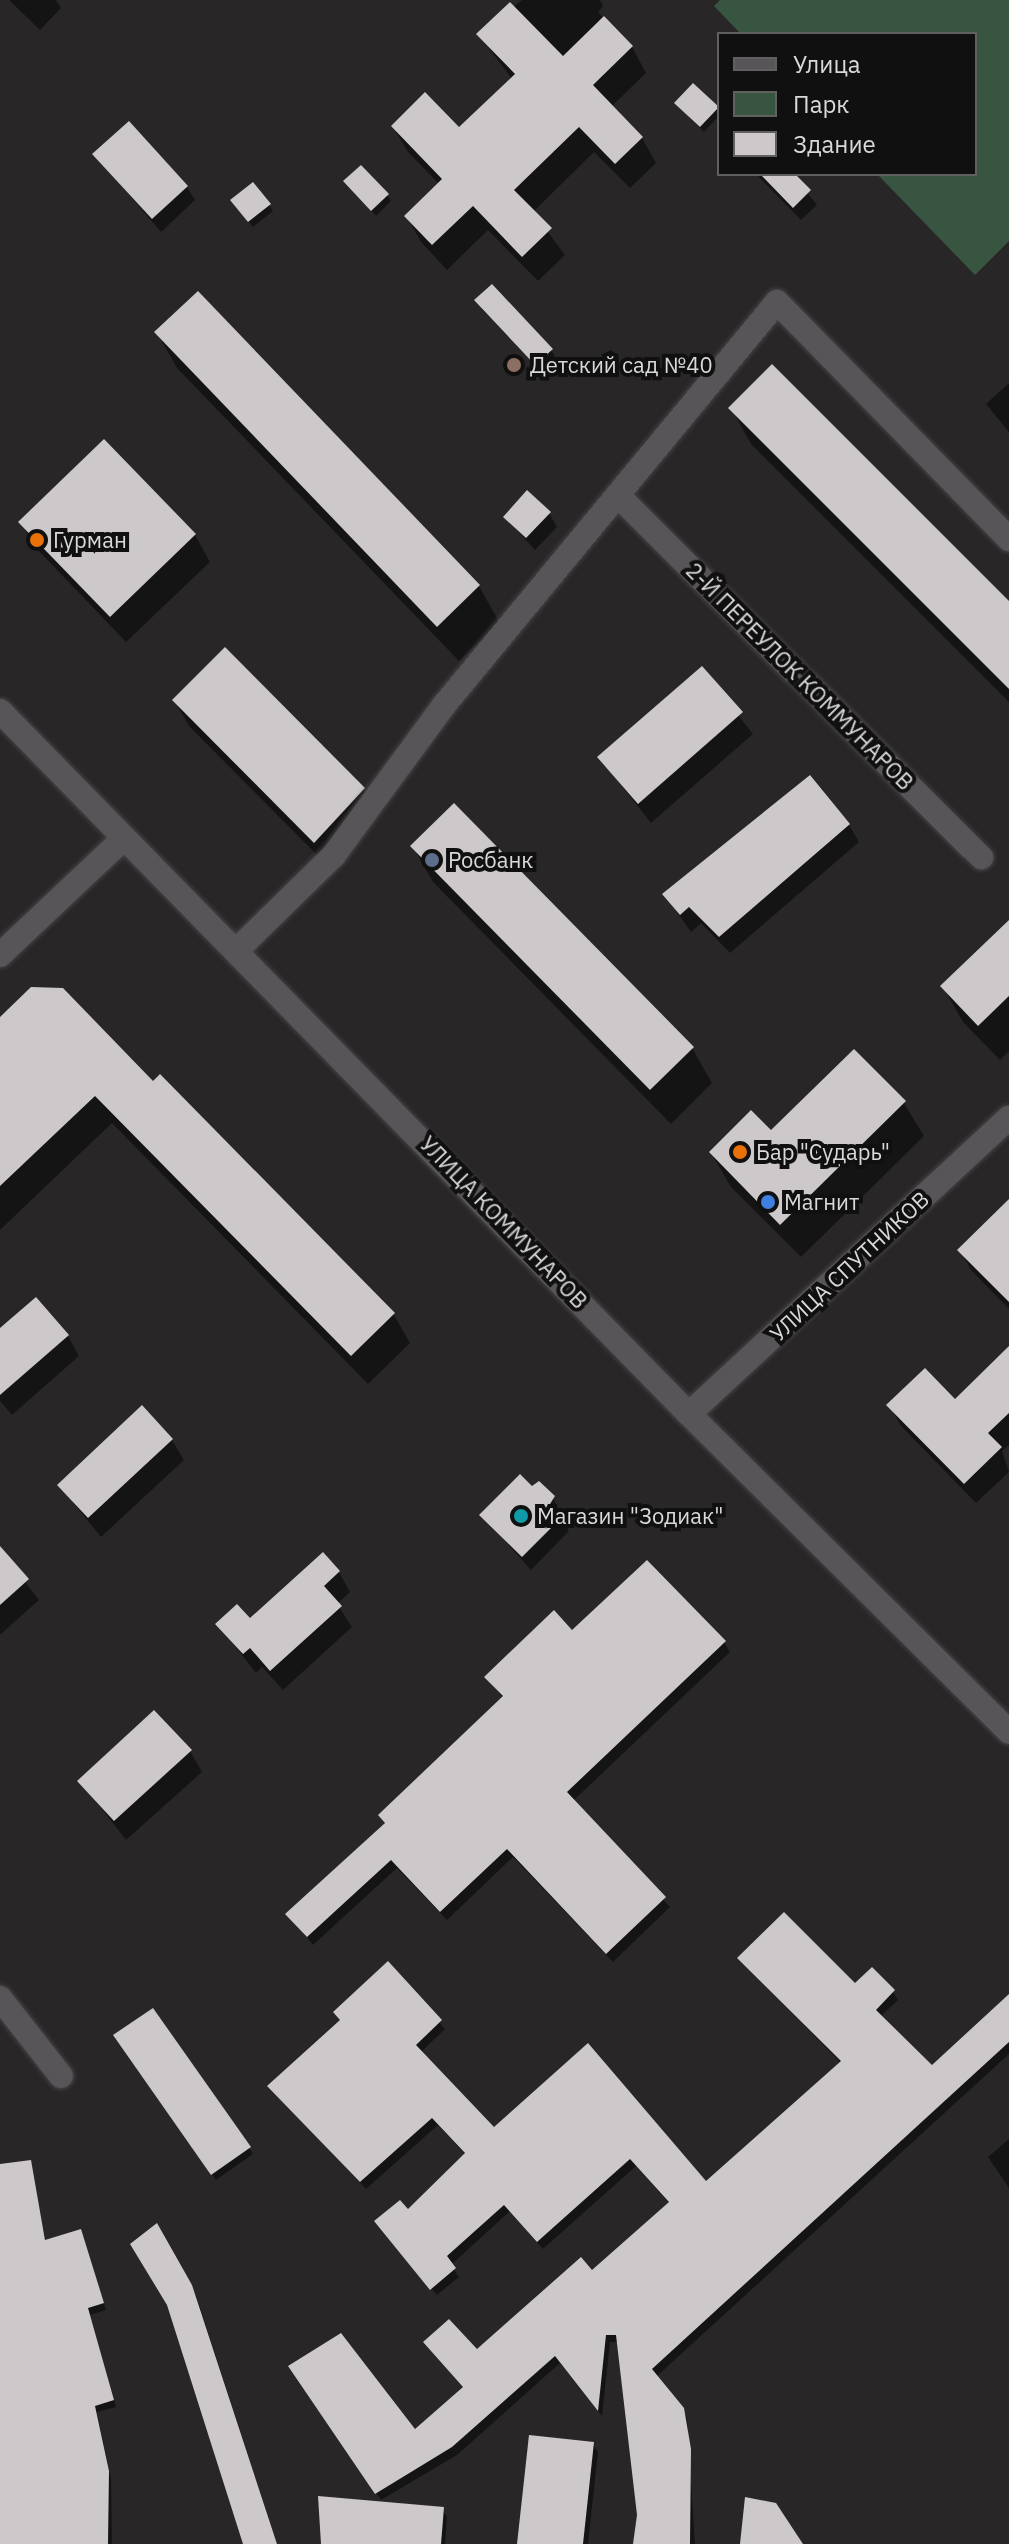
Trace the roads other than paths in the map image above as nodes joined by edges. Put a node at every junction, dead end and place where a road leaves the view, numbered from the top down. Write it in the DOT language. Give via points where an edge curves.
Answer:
graph roads {
  1 [pos="619,497"];
  2 [pos="1009,539"];
  3 [pos="0,711"];
  4 [pos="123,839"];
  5 [pos="981,857"];
  6 [pos="238,949"];
  7 [pos="0,955"];
  8 [pos="1009,1118"];
  9 [pos="689,1414"];
  10 [pos="1009,1732"];
  11 [pos="0,1998"];
  12 [pos="61,2076"];
  1 -- 2 [label="street" via="777,302"];
  1 -- 5 [label="street, 2-Й ПЕРЕУЛОК КОММУНАРОВ"];
  1 -- 6 [label="street" via="445,704 334,855"];
  3 -- 4 [label="street, УЛИЦА КОММУНАРОВ"];
  4 -- 6 [label="street, УЛИЦА КОММУНАРОВ"];
  4 -- 7 [label="street"];
  6 -- 9 [label="street, УЛИЦА КОММУНАРОВ"];
  8 -- 9 [label="street, УЛИЦА СПУТНИКОВ"];
  9 -- 10 [label="street, УЛИЦА КОММУНАРОВ"];
  11 -- 12 [label="street"];
}
